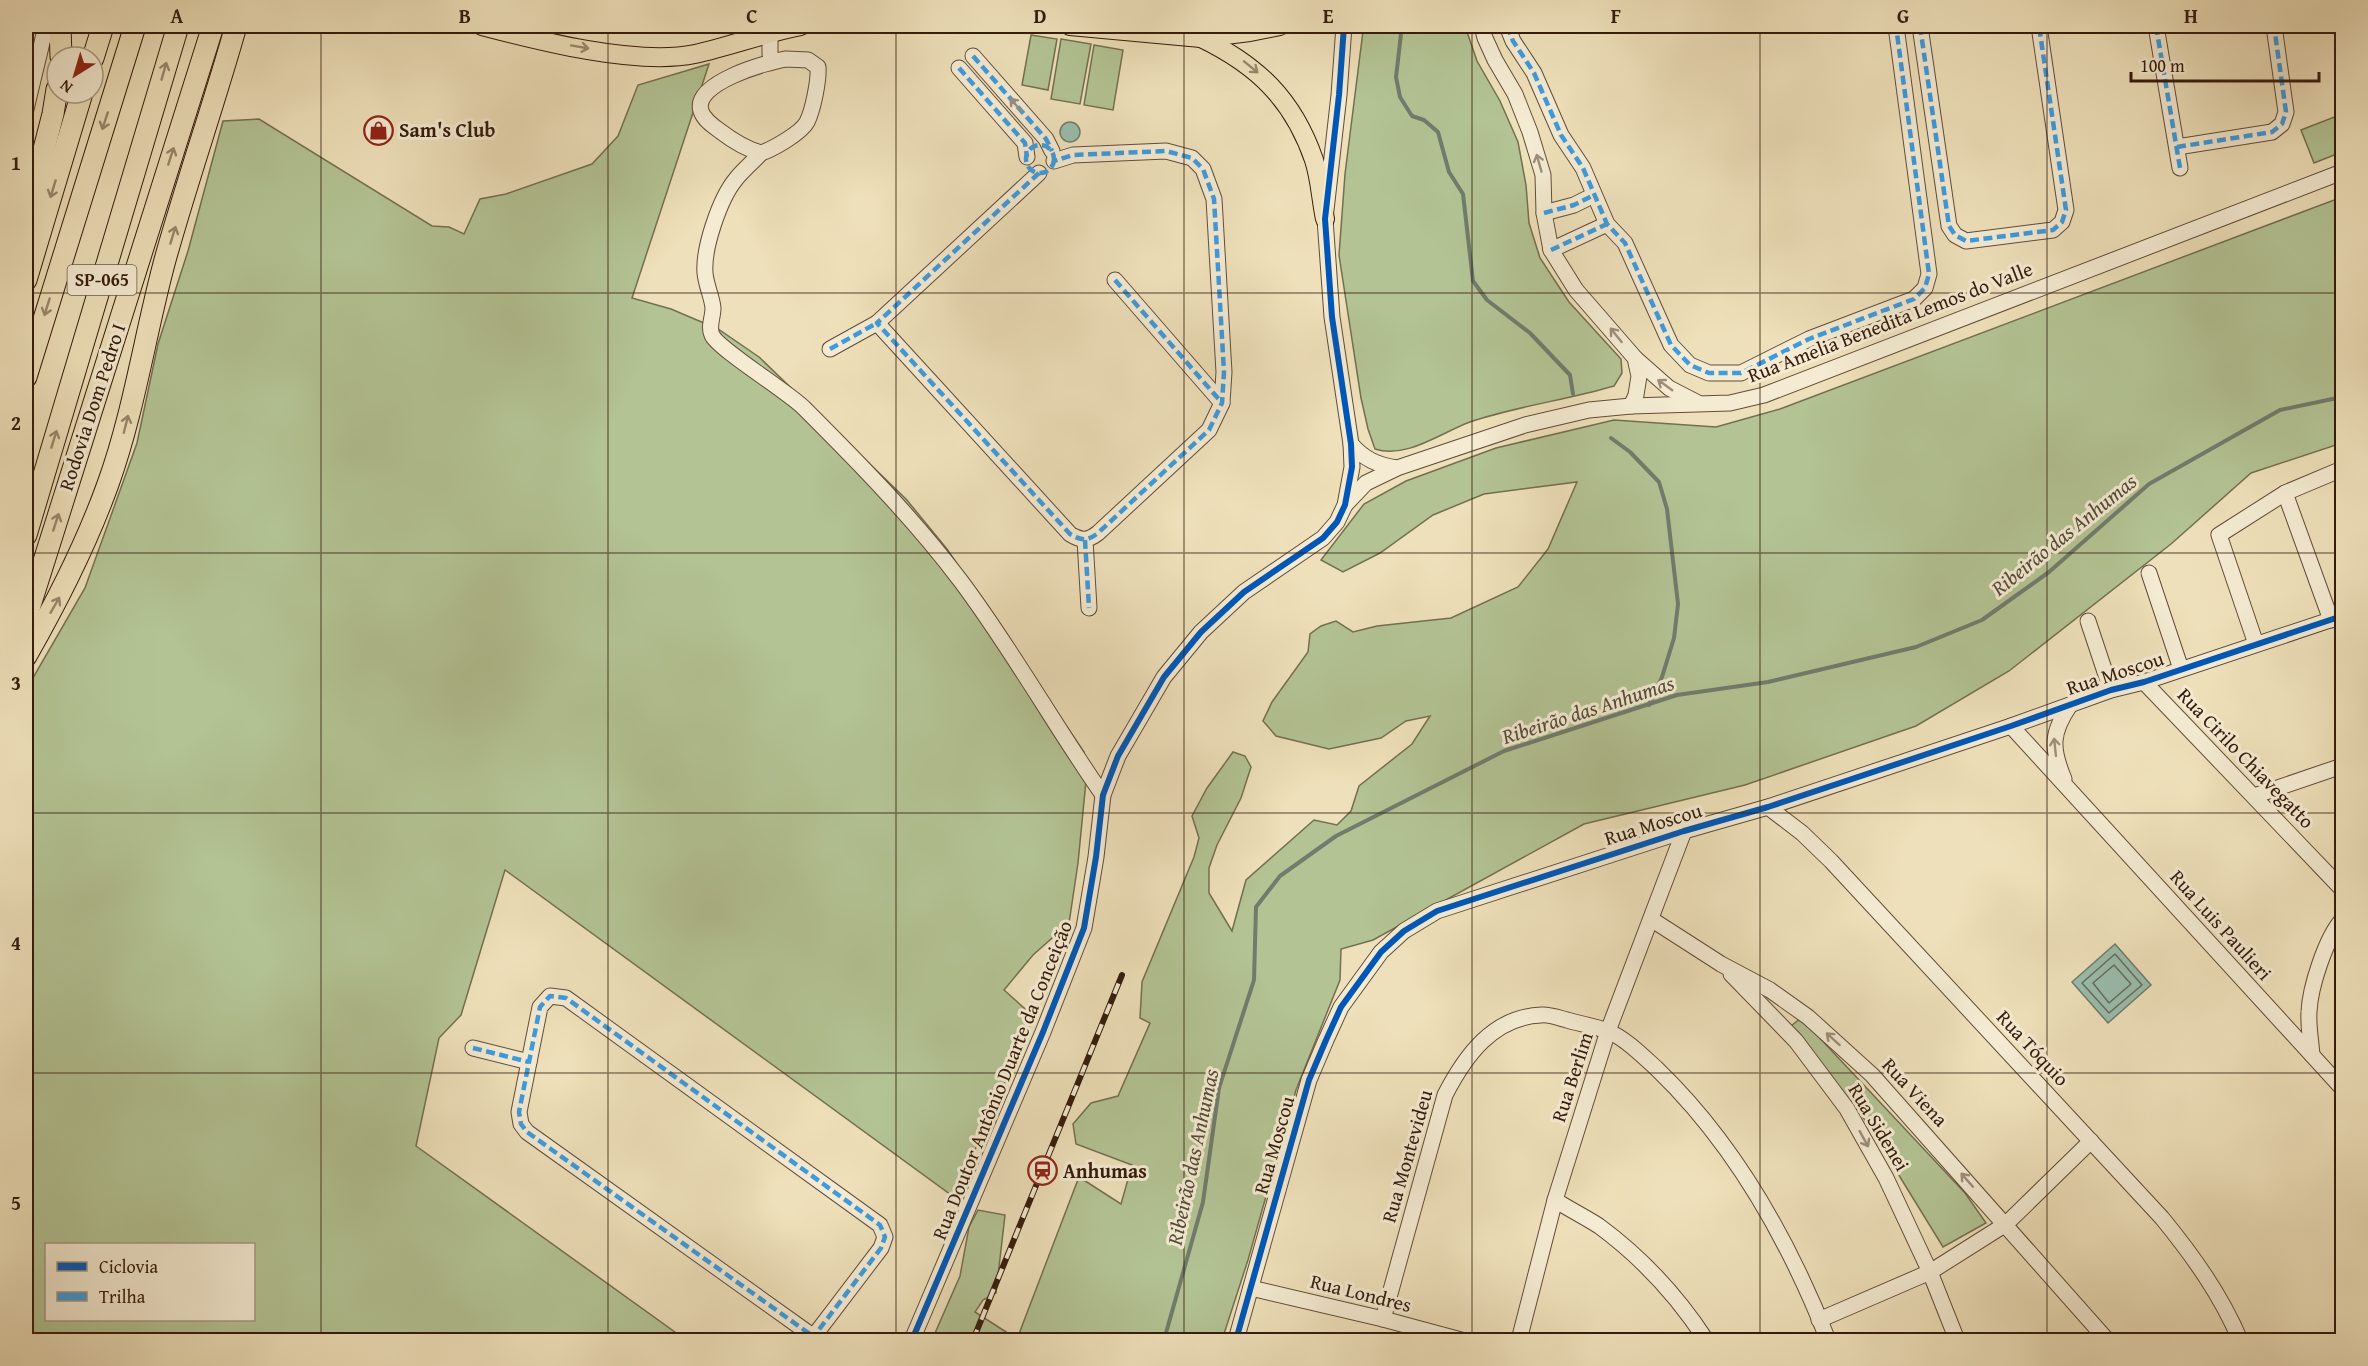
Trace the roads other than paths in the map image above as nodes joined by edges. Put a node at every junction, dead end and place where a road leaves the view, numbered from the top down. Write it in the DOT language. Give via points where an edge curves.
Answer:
graph roads {
  1 [pos="45,26"];
  2 [pos="60,26"];
  3 [pos="103,26"];
  4 [pos="135,26"];
  5 [pos="178,26"];
  6 [pos="213,26"];
  7 [pos="237,26"];
  8 [pos="482,26"];
  9 [pos="801,26"];
  10 [pos="1070,26"];
  11 [pos="1280,26"];
  12 [pos="1344,26"];
  13 [pos="1482,26"];
  14 [pos="1507,26"];
  15 [pos="1896,26"];
  16 [pos="1920,26"];
  17 [pos="2040,26"];
  18 [pos="2156,26"];
  19 [pos="2274,26"];
  20 [pos="765,31"];
  21 [pos="1201,38"];
  22 [pos="61,45"];
  23 [pos="97,45"];
  24 [pos="973,56"];
  25 [pos="773,61"];
  26 [pos="959,68"];
  27 [pos="54,105"];
  28 [pos="78,105"];
  29 [pos="26,109"];
  30 [pos="2177,147"];
  31 [pos="761,153"];
  32 [pos="1053,156"];
  33 [pos="1027,157"];
  34 [pos="2180,168"];
  35 [pos="2343,172"];
  36 [pos="1039,173"];
  37 [pos="1594,195"];
  38 [pos="1544,213"];
  39 [pos="26,219"];
  40 [pos="1325,219"];
  41 [pos="1607,224"];
  42 [pos="1551,250"];
  43 [pos="26,280"];
  44 [pos="1115,280"];
  45 [pos="877,323"];
  46 [pos="830,349"];
  47 [pos="1635,358"];
  48 [pos="26,377"];
  49 [pos="1222,404"];
  50 [pos="1700,405"];
  51 [pos="1631,406"];
  52 [pos="1351,444"];
  53 [pos="1397,468"];
  54 [pos="2343,469"];
  55 [pos="2285,493"];
  56 [pos="1345,505"];
  57 [pos="26,535"];
  58 [pos="1085,540"];
  59 [pos="2149,573"];
  60 [pos="1089,609"];
  61 [pos="26,618"];
  62 [pos="2337,618"];
  63 [pos="2088,621"];
  64 [pos="2256,644"];
  65 [pos="26,656"];
  66 [pos="2181,669"];
  67 [pos="2144,682"];
  68 [pos="2111,690"];
  69 [pos="2070,705"];
  70 [pos="2011,726"];
  71 [pos="2343,766"];
  72 [pos="2069,790"];
  73 [pos="1103,795"];
  74 [pos="2254,796"];
  75 [pos="1768,807"];
  76 [pos="1684,831"];
  77 [pos="2343,889"];
  78 [pos="1651,919"];
  79 [pos="2343,920"];
  80 [pos="1721,964"];
  81 [pos="1770,990"];
  82 [pos="1760,1004"];
  83 [pos="1795,1007"];
  84 [pos="1780,1025"];
  85 [pos="1608,1031"];
  86 [pos="473,1048"];
  87 [pos="2312,1055"];
  88 [pos="529,1062"];
  89 [pos="2343,1088"];
  90 [pos="2091,1141"];
  91 [pos="1555,1200"];
  92 [pos="2006,1224"];
  93 [pos="1930,1272"];
  94 [pos="1251,1288"];
  95 [pos="1383,1319"];
  96 [pos="1819,1320"];
  97 [pos="812,1339"];
  98 [pos="912,1341"];
  99 [pos="1236,1341"];
  100 [pos="1461,1341"];
  101 [pos="1519,1341"];
  102 [pos="1706,1341"];
  103 [pos="1828,1341"];
  104 [pos="1957,1341"];
  105 [pos="2107,1341"];
  106 [pos="2240,1341"];
  1 -- 29 [label="street"];
  2 -- 22 [label="highway"];
  3 -- 23 [label="highway"];
  4 -- 48 [label="highway, SP-065, one-way"];
  57 -- 5 [label="highway, Rodovia Dom Pedro I / SP-065, one-way"];
  61 -- 6 [label="highway, Rodovia Dom Pedro I, one-way"];
  65 -- 7 [label="highway, one-way" via="69,579 108,484 125,430 166,258"];
  8 -- 20 [label="main road, one-way" via="645,57 693,54"];
  9 -- 20 [label="main road"];
  10 -- 21 [label="main road"];
  11 -- 21 [label="main road"];
  12 -- 40 [label="street, Rua Doutor Antônio Duarte da Conceição"];
  38 -- 13 [label="street, one-way" via="1542,175 1530,132"];
  14 -- 37 [label="street"];
  15 -- 41 [label="street" via="1929,274 1925,288 1914,299 1809,339 1741,373 1709,373 1677,354 1624,243"];
  16 -- 17 [label="street" via="1949,226 1966,241 2053,231 2062,222 2066,210"];
  18 -- 30 [label="street"];
  19 -- 30 [label="street" via="2286,112 2282,124 2272,132"];
  20 -- 25 [label="street"];
  21 -- 40 [label="main road, one-way" via="1248,64 1296,117 1315,161"];
  32 -- 24 [label="street, one-way" via="1046,140"];
  25 -- 31 [label="street" via="808,60 818,67 819,76 803,127"];
  25 -- 31 [label="street" via="716,85 701,100 701,110 708,122 736,143"];
  26 -- 33 [label="street" via="1024,143"];
  27 -- 39 [label="highway"];
  28 -- 43 [label="highway, one-way"];
  30 -- 34 [label="street"];
  31 -- 73 [label="street" via="735,179 720,206 709,240 704,271 713,308 712,335 721,346 802,405 896,501 960,579"];
  32 -- 33 [label="street" via="1046,146 1036,146"];
  32 -- 36 [label="street" via="1049,169"];
  32 -- 49 [label="street" via="1166,151 1192,158 1203,169 1214,199 1224,372"];
  33 -- 36 [label="street" via="1029,166"];
  35 -- 50 [label="street, Rua Amelia Benedita Lemos do Valle" via="1764,395"];
  36 -- 45 [label="street"];
  37 -- 38 [label="street"];
  37 -- 41 [label="street"];
  38 -- 42 [label="street"];
  40 -- 52 [label="street, Rua Doutor Antônio Duarte da Conceição" via="1332,317"];
  41 -- 42 [label="street"];
  47 -- 42 [label="street, one-way" via="1576,290"];
  44 -- 49 [label="street"];
  45 -- 46 [label="street"];
  45 -- 58 [label="street" via="1070,534"];
  50 -- 47 [label="street, one-way" via="1669,388"];
  47 -- 51 [label="street" via="1639,376"];
  49 -- 58 [label="street" via="1209,430 1098,533"];
  50 -- 51 [label="street, Rua Amelia Benedita Lemos do Valle"];
  51 -- 53 [label="street, Rua Amelia Benedita Lemos do Valle" via="1525,425"];
  52 -- 53 [label="street" via="1359,454 1377,464"];
  52 -- 56 [label="street, Rua Doutor Antônio Duarte da Conceição" via="1352,467"];
  53 -- 56 [label="street, Rua Amelia Benedita Lemos do Valle" via="1366,483"];
  54 -- 55 [label="street"];
  55 -- 62 [label="street"];
  55 -- 64 [label="street" via="2218,535"];
  56 -- 73 [label="street, Rua Doutor Antônio Duarte da Conceição" via="1323,538 1244,592 1201,632 1164,677 1118,756"];
  58 -- 60 [label="street"];
  59 -- 66 [label="street"];
  62 -- 64 [label="street, Rua Moscou"];
  63 -- 68 [label="street"];
  64 -- 66 [label="street, Rua Moscou"];
  66 -- 67 [label="street, Rua Moscou"];
  67 -- 68 [label="street, Rua Moscou"];
  67 -- 74 [label="street, Rua Cirilo Chiavegatto"];
  68 -- 69 [label="street, Rua Moscou"];
  69 -- 70 [label="street, Rua Moscou"];
  72 -- 69 [label="street, Rua Luis Paulieri, one-way" via="2057,761 2054,737"];
  70 -- 72 [label="street, Rua Luis Paulieri"];
  70 -- 75 [label="street, Rua Moscou"];
  71 -- 74 [label="street"];
  72 -- 87 [label="street, Rua Luis Paulieri"];
  73 -- 98 [label="street, Rua Doutor Antônio Duarte da Conceição" via="1084,928"];
  74 -- 77 [label="street, Rua Cirilo Chiavegatto"];
  75 -- 76 [label="street, Rua Moscou"];
  75 -- 90 [label="street, Rua Tóquio" via="1831,861"];
  76 -- 78 [label="street, Rua Berlim"];
  76 -- 94 [label="street, Rua Moscou" via="1437,910 1381,952 1341,1007 1309,1080"];
  78 -- 80 [label="street, Rua Viena"];
  78 -- 85 [label="street, Rua Berlim"];
  79 -- 87 [label="street" via="2335,927 2320,963 2309,1012"];
  80 -- 81 [label="street, Rua Viena"];
  80 -- 82 [label="street, Rua Sidenei"];
  81 -- 82 [label="street"];
  81 -- 83 [label="street, Rua Viena"];
  82 -- 84 [label="street, Rua Sidenei"];
  83 -- 84 [label="street"];
  92 -- 83 [label="street, Rua Viena, one-way" via="1872,1075"];
  84 -- 93 [label="street, Rua Sidenei, one-way" via="1847,1109 1886,1178"];
  85 -- 91 [label="street, Rua Berlim"];
  85 -- 95 [label="street, Rua Montevideu" via="1543,1014 1509,1022 1474,1047 1445,1095"];
  85 -- 96 [label="street" via="1644,1056 1682,1092 1729,1150 1778,1230"];
  86 -- 88 [label="street"];
  87 -- 89 [label="street, Rua Luis Paulieri"];
  88 -- 97 [label="street" via="519,1112 527,1132"];
  88 -- 97 [label="street" via="540,1006 550,996 566,999 880,1225 885,1237 881,1248"];
  90 -- 92 [label="street"];
  90 -- 106 [label="street, Rua Tóquio" via="2199,1264"];
  91 -- 101 [label="street, Rua Berlim"];
  91 -- 102 [label="street" via="1599,1226 1649,1269"];
  92 -- 93 [label="street"];
  92 -- 105 [label="street, Rua Viena"];
  93 -- 96 [label="street"];
  93 -- 104 [label="street, Rua Sidenei"];
  94 -- 95 [label="street, Rua Londres"];
  94 -- 99 [label="street, Rua Moscou"];
  95 -- 100 [label="street, Rua Londres"];
  96 -- 103 [label="street"];
}
